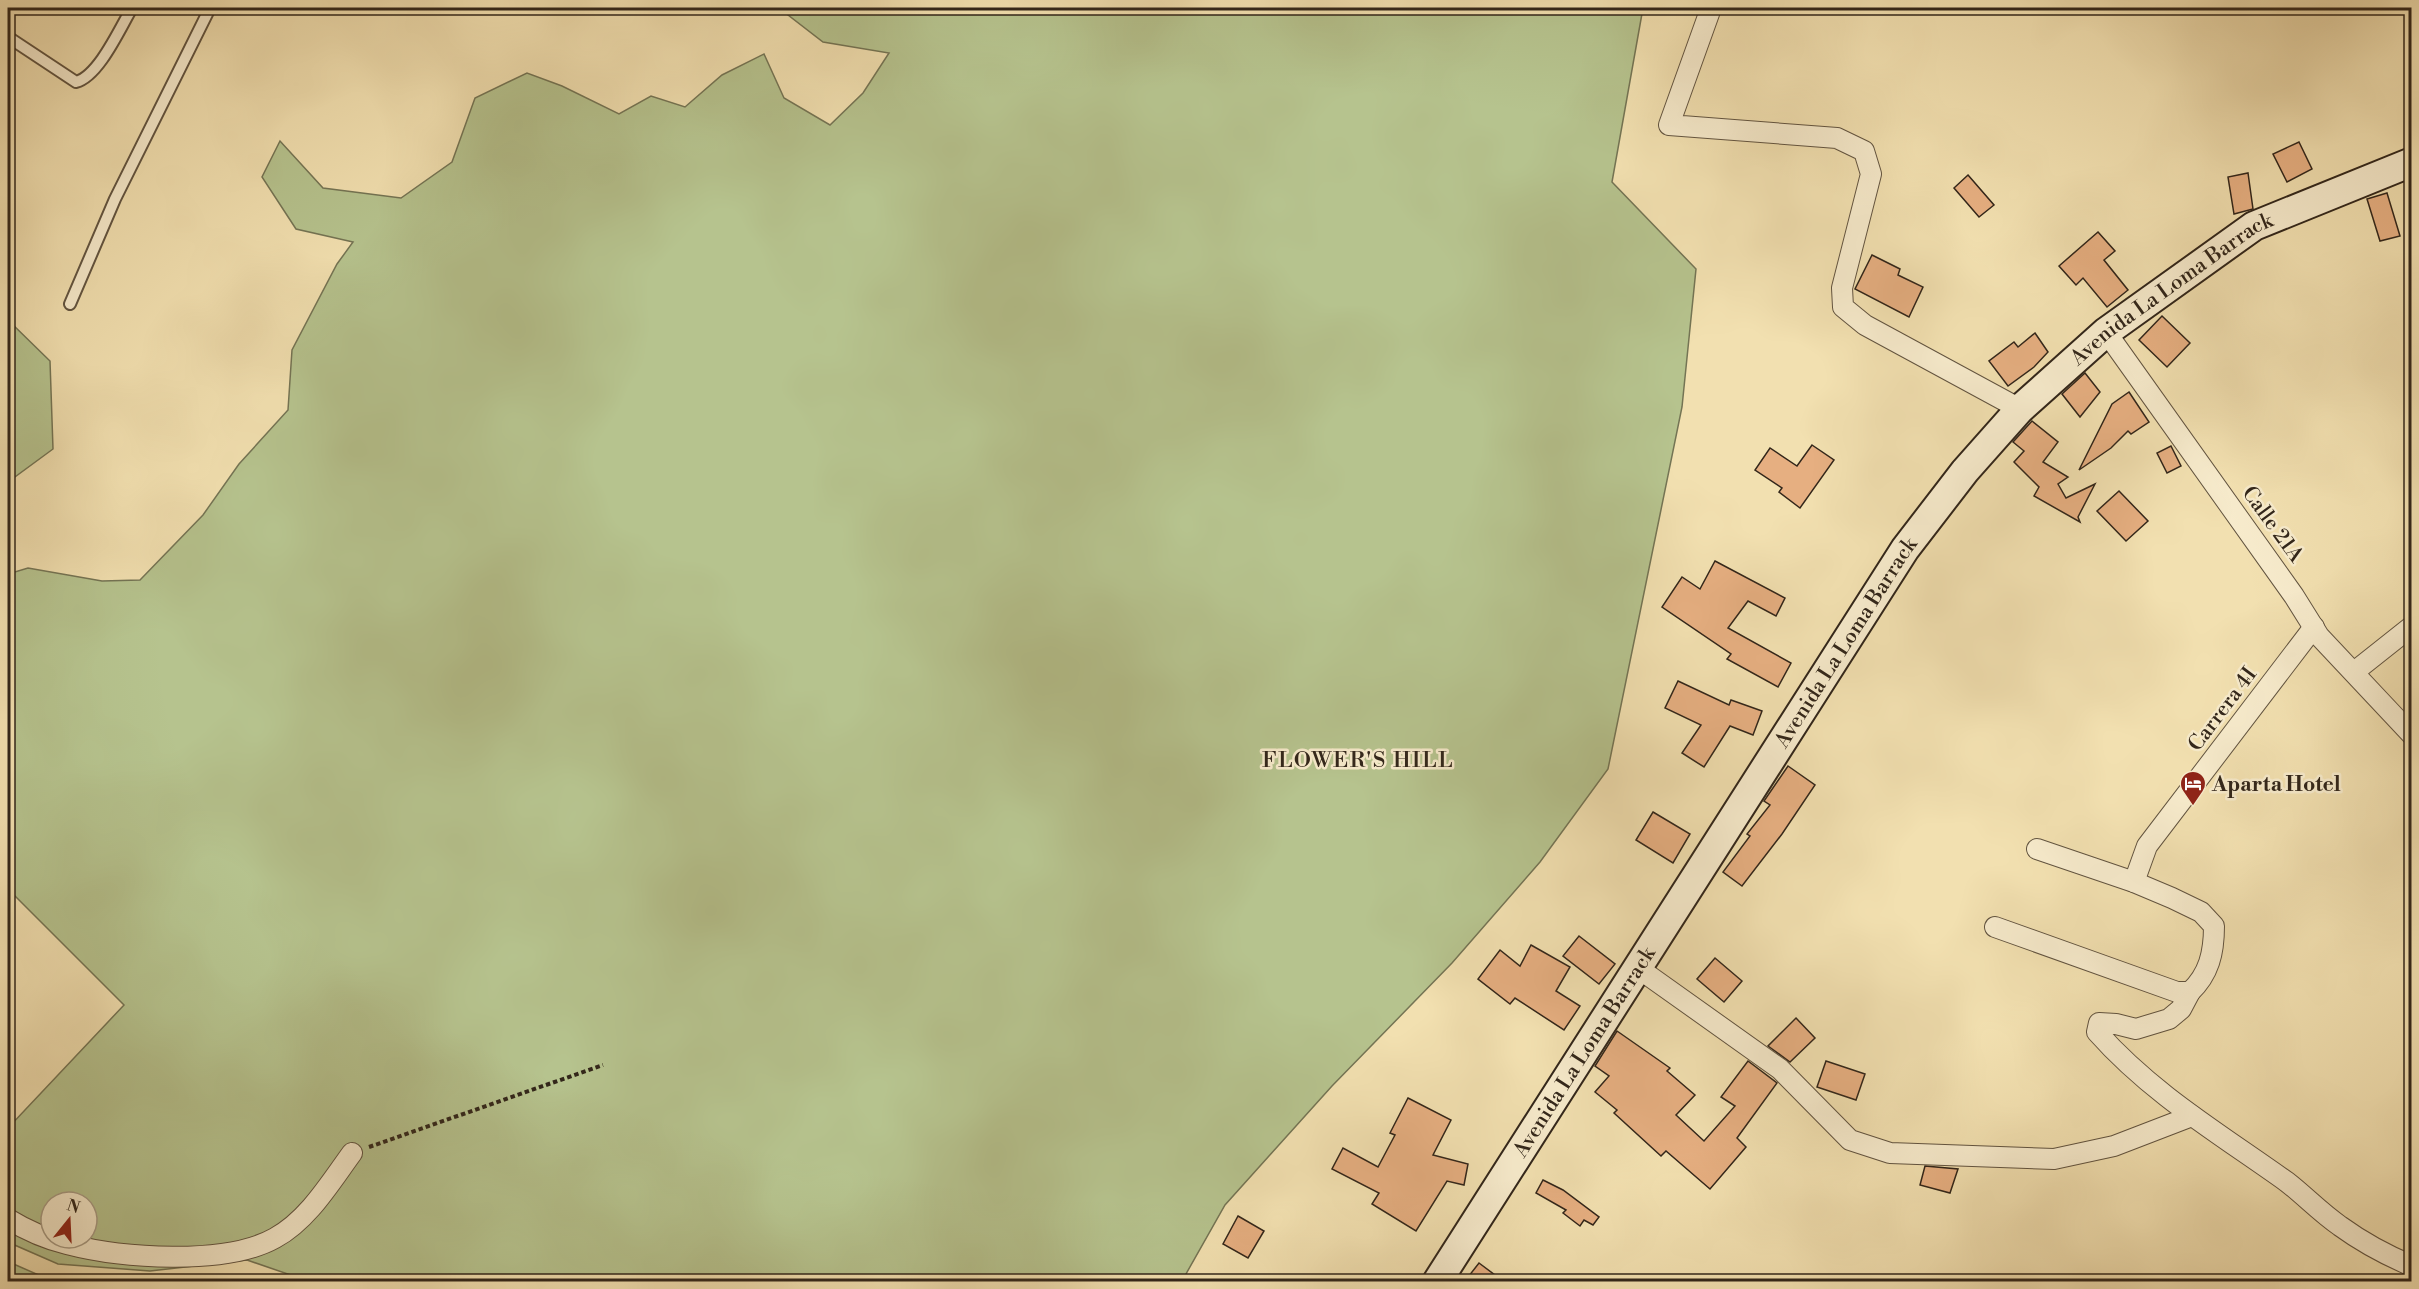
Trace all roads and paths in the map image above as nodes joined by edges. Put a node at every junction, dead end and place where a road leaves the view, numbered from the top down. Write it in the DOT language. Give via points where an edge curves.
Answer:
graph roads {
  1 [pos="132,8"];
  2 [pos="210,8"];
  3 [pos="1712,8"];
  4 [pos="8,37"];
  5 [pos="2412,162"];
  6 [pos="70,304"];
  7 [pos="2106,332"];
  8 [pos="2020,409"];
  9 [pos="2412,626"];
  10 [pos="2314,627"];
  11 [pos="2354,672"];
  12 [pos="2412,735"];
  13 [pos="2037,849"];
  14 [pos="2134,882"];
  15 [pos="1995,927"];
  16 [pos="1638,968"];
  17 [pos="2190,992"];
  18 [pos="603,1065"];
  19 [pos="2192,1116"];
  20 [pos="352,1153"];
  21 [pos="8,1219"];
  22 [pos="2412,1266"];
  23 [pos="1437,1281"];
  1 -- 4 [label="lane" via="85,80 76,82"];
  2 -- 6 [label="lane" via="115,199"];
  3 -- 8 [label="street" via="1668,124 1837,138 1864,151 1871,174 1842,288 1843,307 1865,325"];
  5 -- 7 [label="main road, Avenida La Loma Barrack" via="2254,226"];
  7 -- 8 [label="main road, Avenida La Loma Barrack"];
  7 -- 10 [label="street, Calle 21A"];
  8 -- 16 [label="main road, Avenida La Loma Barrack" via="1965,471 1905,549"];
  9 -- 11 [label="street"];
  10 -- 11 [label="street, Calle 21A"];
  10 -- 14 [label="street, Carrera 4I" via="2147,846"];
  11 -- 12 [label="street, Calle 21A"];
  13 -- 14 [label="street"];
  14 -- 17 [label="street" via="2201,912 2214,927 2214,945 2203,979"];
  15 -- 17 [label="street" via="2177,992"];
  16 -- 19 [label="street" via="1780,1069 1850,1140 1890,1153 2054,1159 2114,1146"];
  16 -- 23 [label="main road, Avenida La Loma Barrack"];
  17 -- 19 [label="street" via="2181,1009 2169,1019 2136,1029 2099,1023 2097,1032 2135,1072"];
  18 -- 20 [label="path"];
  19 -- 22 [label="street" via="2289,1184 2339,1226 2378,1251"];
  20 -- 21 [label="street" via="318,1200 296,1222 275,1238 251,1248 173,1258 67,1244"];
}
